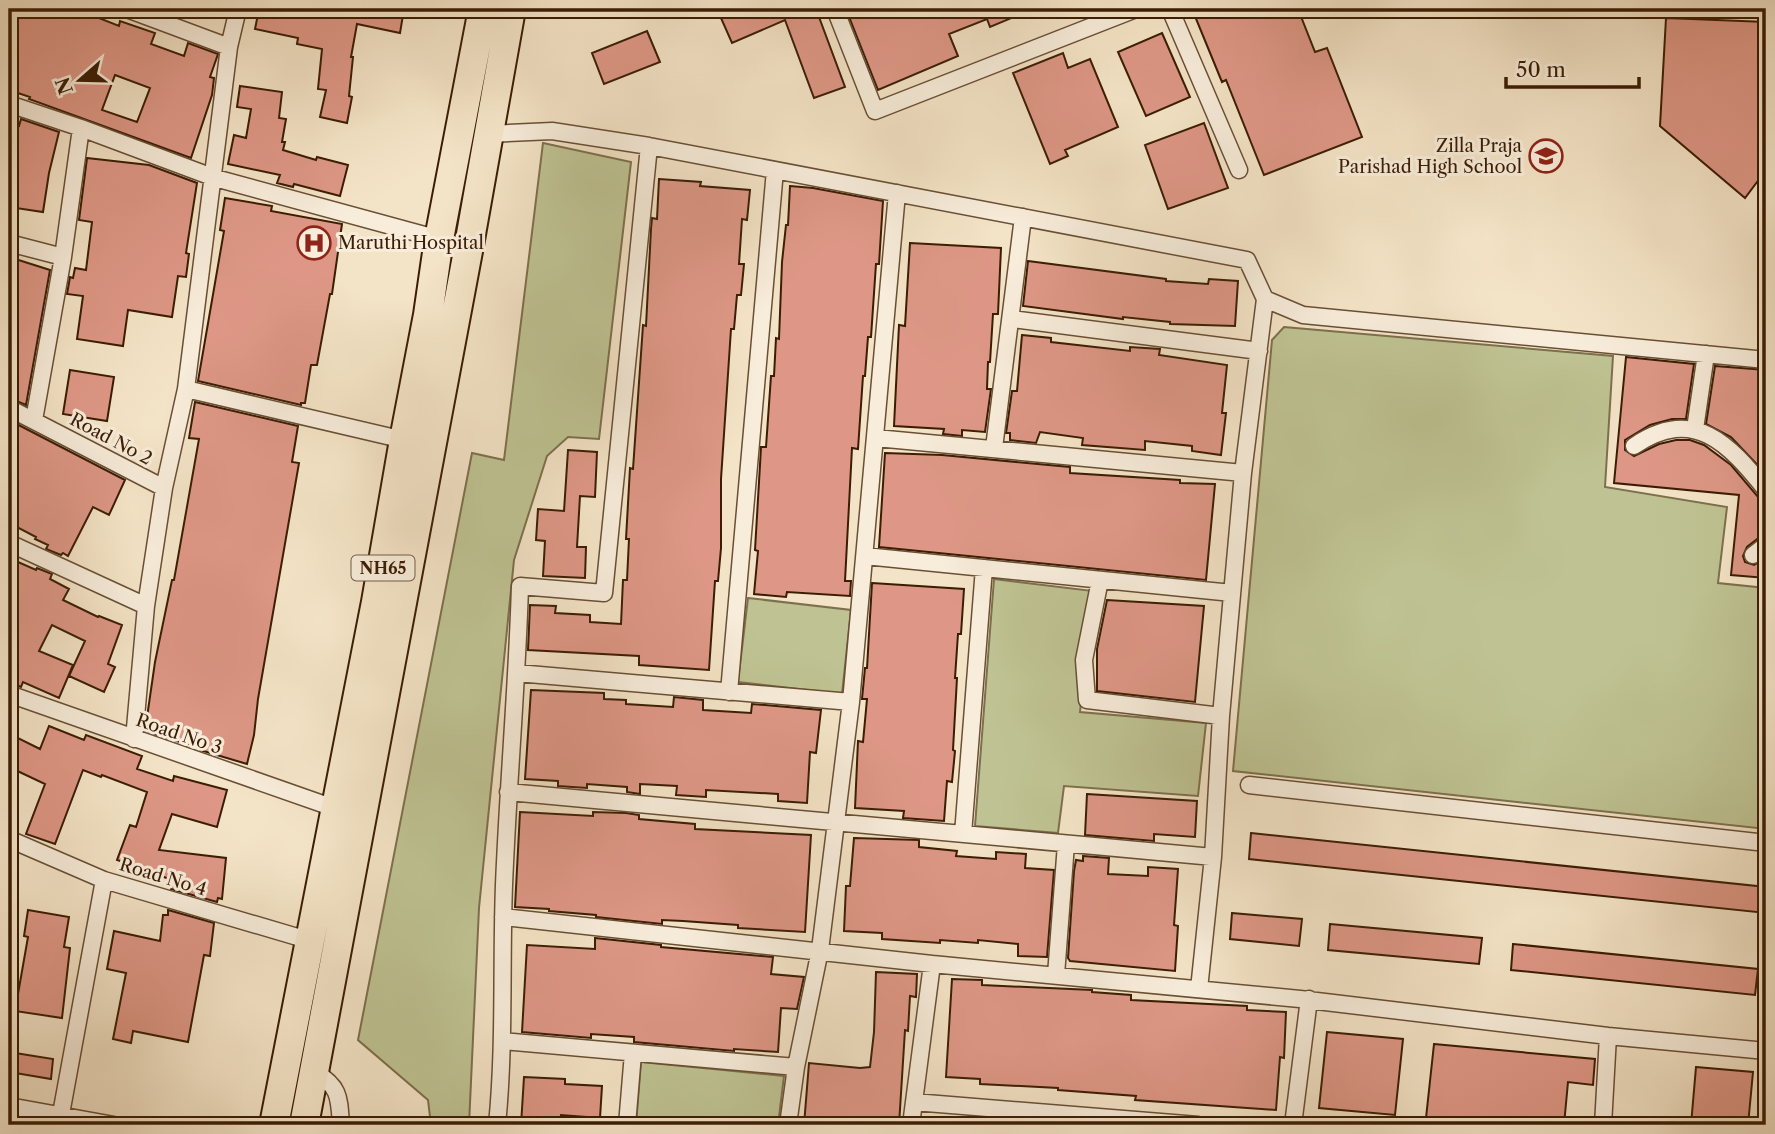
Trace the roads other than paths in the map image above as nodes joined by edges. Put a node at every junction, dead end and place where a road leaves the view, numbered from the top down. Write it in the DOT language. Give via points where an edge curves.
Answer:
graph roads {
  1 [pos="127,9"];
  2 [pos="238,9"];
  3 [pos="483,9"];
  4 [pos="511,9"];
  5 [pos="835,9"];
  6 [pos="1136,9"];
  7 [pos="1170,9"];
  8 [pos="229,47"];
  9 [pos="9,104"];
  10 [pos="81,128"];
  11 [pos="489,134"];
  12 [pos="649,146"];
  13 [pos="775,170"];
  14 [pos="1239,170"];
  15 [pos="215,178"];
  16 [pos="897,193"];
  17 [pos="1023,217"];
  18 [pos="439,239"];
  19 [pos="9,243"];
  20 [pos="63,257"];
  21 [pos="1265,299"];
  22 [pos="1012,319"];
  23 [pos="1259,351"];
  24 [pos="1706,354"];
  25 [pos="1766,360"];
  26 [pos="186,389"];
  27 [pos="9,408"];
  28 [pos="34,420"];
  29 [pos="1695,429"];
  30 [pos="876,438"];
  31 [pos="404,440"];
  32 [pos="1634,446"];
  33 [pos="994,448"];
  34 [pos="1243,473"];
  35 [pos="164,488"];
  36 [pos="1766,490"];
  37 [pos="9,543"];
  38 [pos="865,556"];
  39 [pos="397,560"];
  40 [pos="984,568"];
  41 [pos="1100,580"];
  42 [pos="1232,593"];
  43 [pos="388,605"];
  44 [pos="146,606"];
  45 [pos="517,673"];
  46 [pos="729,692"];
  47 [pos="9,694"];
  48 [pos="851,702"];
  49 [pos="1222,716"];
  50 [pos="134,739"];
  51 [pos="1249,785"];
  52 [pos="508,792"];
  53 [pos="337,809"];
  54 [pos="837,822"];
  55 [pos="963,834"];
  56 [pos="9,839"];
  57 [pos="1766,843"];
  58 [pos="1066,844"];
  59 [pos="1213,857"];
  60 [pos="104,880"];
  61 [pos="503,917"];
  62 [pos="311,942"];
  63 [pos="820,950"];
  64 [pos="932,964"];
  65 [pos="1056,975"];
  66 [pos="1199,989"];
  67 [pos="1308,999"];
  68 [pos="1608,1036"];
  69 [pos="503,1041"];
  70 [pos="1766,1051"];
  71 [pos="633,1052"];
  72 [pos="796,1067"];
  73 [pos="315,1072"];
  74 [pos="914,1102"];
  75 [pos="9,1106"];
  76 [pos="50,1117"];
  77 [pos="1038,1119"];
  78 [pos="1168,1124"];
  79 [pos="114,1125"];
  80 [pos="274,1125"];
  81 [pos="304,1125"];
  82 [pos="341,1125"];
  83 [pos="497,1125"];
  84 [pos="627,1125"];
  85 [pos="788,1125"];
  86 [pos="911,1125"];
  87 [pos="1198,1125"];
  88 [pos="1293,1125"];
  89 [pos="1603,1125"];
  1 -- 8 [label="street"];
  2 -- 8 [label="street"];
  3 -- 18 [label="highway, NH65"];
  4 -- 11 [label="highway, NH65"];
  5 -- 6 [label="street" via="875,111"];
  7 -- 14 [label="street"];
  8 -- 15 [label="street"];
  9 -- 10 [label="street"];
  10 -- 15 [label="street"];
  10 -- 20 [label="street"];
  11 -- 12 [label="street" via="552,131"];
  11 -- 39 [label="highway, NH65"];
  12 -- 13 [label="street"];
  12 -- 45 [label="street" via="604,593 520,586"];
  13 -- 16 [label="street"];
  13 -- 46 [label="street"];
  15 -- 18 [label="street"];
  15 -- 26 [label="street"];
  16 -- 17 [label="street"];
  16 -- 30 [label="street"];
  17 -- 21 [label="street" via="1247,260"];
  17 -- 22 [label="street"];
  18 -- 31 [label="highway, NH65"];
  19 -- 20 [label="street"];
  20 -- 28 [label="street"];
  21 -- 23 [label="street"];
  21 -- 24 [label="street" via="1303,315"];
  22 -- 23 [label="street"];
  22 -- 33 [label="street"];
  23 -- 34 [label="street"];
  24 -- 25 [label="street"];
  24 -- 29 [label="street"];
  26 -- 31 [label="street"];
  26 -- 35 [label="street"];
  27 -- 28 [label="street, Road No 2"];
  28 -- 35 [label="street, Road No 2"];
  29 -- 32 [label="street" via="1664,429"];
  29 -- 36 [label="street" via="1709,434 1742,460"];
  30 -- 33 [label="street"];
  30 -- 38 [label="street"];
  31 -- 39 [label="highway, NH65"];
  33 -- 34 [label="street"];
  34 -- 42 [label="street"];
  35 -- 44 [label="street"];
  37 -- 44 [label="street"];
  38 -- 40 [label="street"];
  38 -- 48 [label="street"];
  39 -- 43 [label="highway, NH65"];
  40 -- 41 [label="street"];
  40 -- 55 [label="street"];
  41 -- 42 [label="street"];
  41 -- 49 [label="street" via="1084,660 1087,700"];
  42 -- 49 [label="street"];
  43 -- 53 [label="highway, NH65"];
  43 -- 73 [label="highway, NH65"];
  44 -- 50 [label="street"];
  45 -- 46 [label="street"];
  45 -- 52 [label="street"];
  46 -- 48 [label="street"];
  47 -- 50 [label="street, Road No 3"];
  48 -- 54 [label="street"];
  49 -- 59 [label="street"];
  50 -- 53 [label="street, Road No 3"];
  51 -- 57 [label="street"];
  52 -- 54 [label="street"];
  52 -- 61 [label="street"];
  53 -- 62 [label="highway, NH65"];
  54 -- 55 [label="street"];
  54 -- 63 [label="street"];
  55 -- 58 [label="street"];
  56 -- 60 [label="street, Road No 4"];
  58 -- 59 [label="street"];
  58 -- 65 [label="street"];
  59 -- 66 [label="street"];
  60 -- 62 [label="street, Road No 4"];
  60 -- 76 [label="street"];
  61 -- 63 [label="street"];
  61 -- 69 [label="street"];
  62 -- 80 [label="highway, NH65"];
  63 -- 64 [label="street"];
  63 -- 72 [label="street"];
  64 -- 65 [label="street"];
  64 -- 74 [label="street"];
  65 -- 66 [label="street"];
  66 -- 67 [label="street"];
  67 -- 68 [label="street"];
  67 -- 88 [label="street"];
  68 -- 70 [label="street"];
  68 -- 89 [label="street"];
  69 -- 71 [label="street"];
  69 -- 83 [label="street"];
  71 -- 72 [label="street"];
  71 -- 84 [label="street"];
  72 -- 85 [label="street"];
  73 -- 81 [label="highway, NH65"];
  73 -- 82 [label="street" via="332,1082 337,1092"];
  74 -- 77 [label="street"];
  74 -- 86 [label="street"];
  75 -- 76 [label="street"];
  76 -- 79 [label="street"];
  77 -- 78 [label="street"];
  78 -- 87 [label="street"];
}
